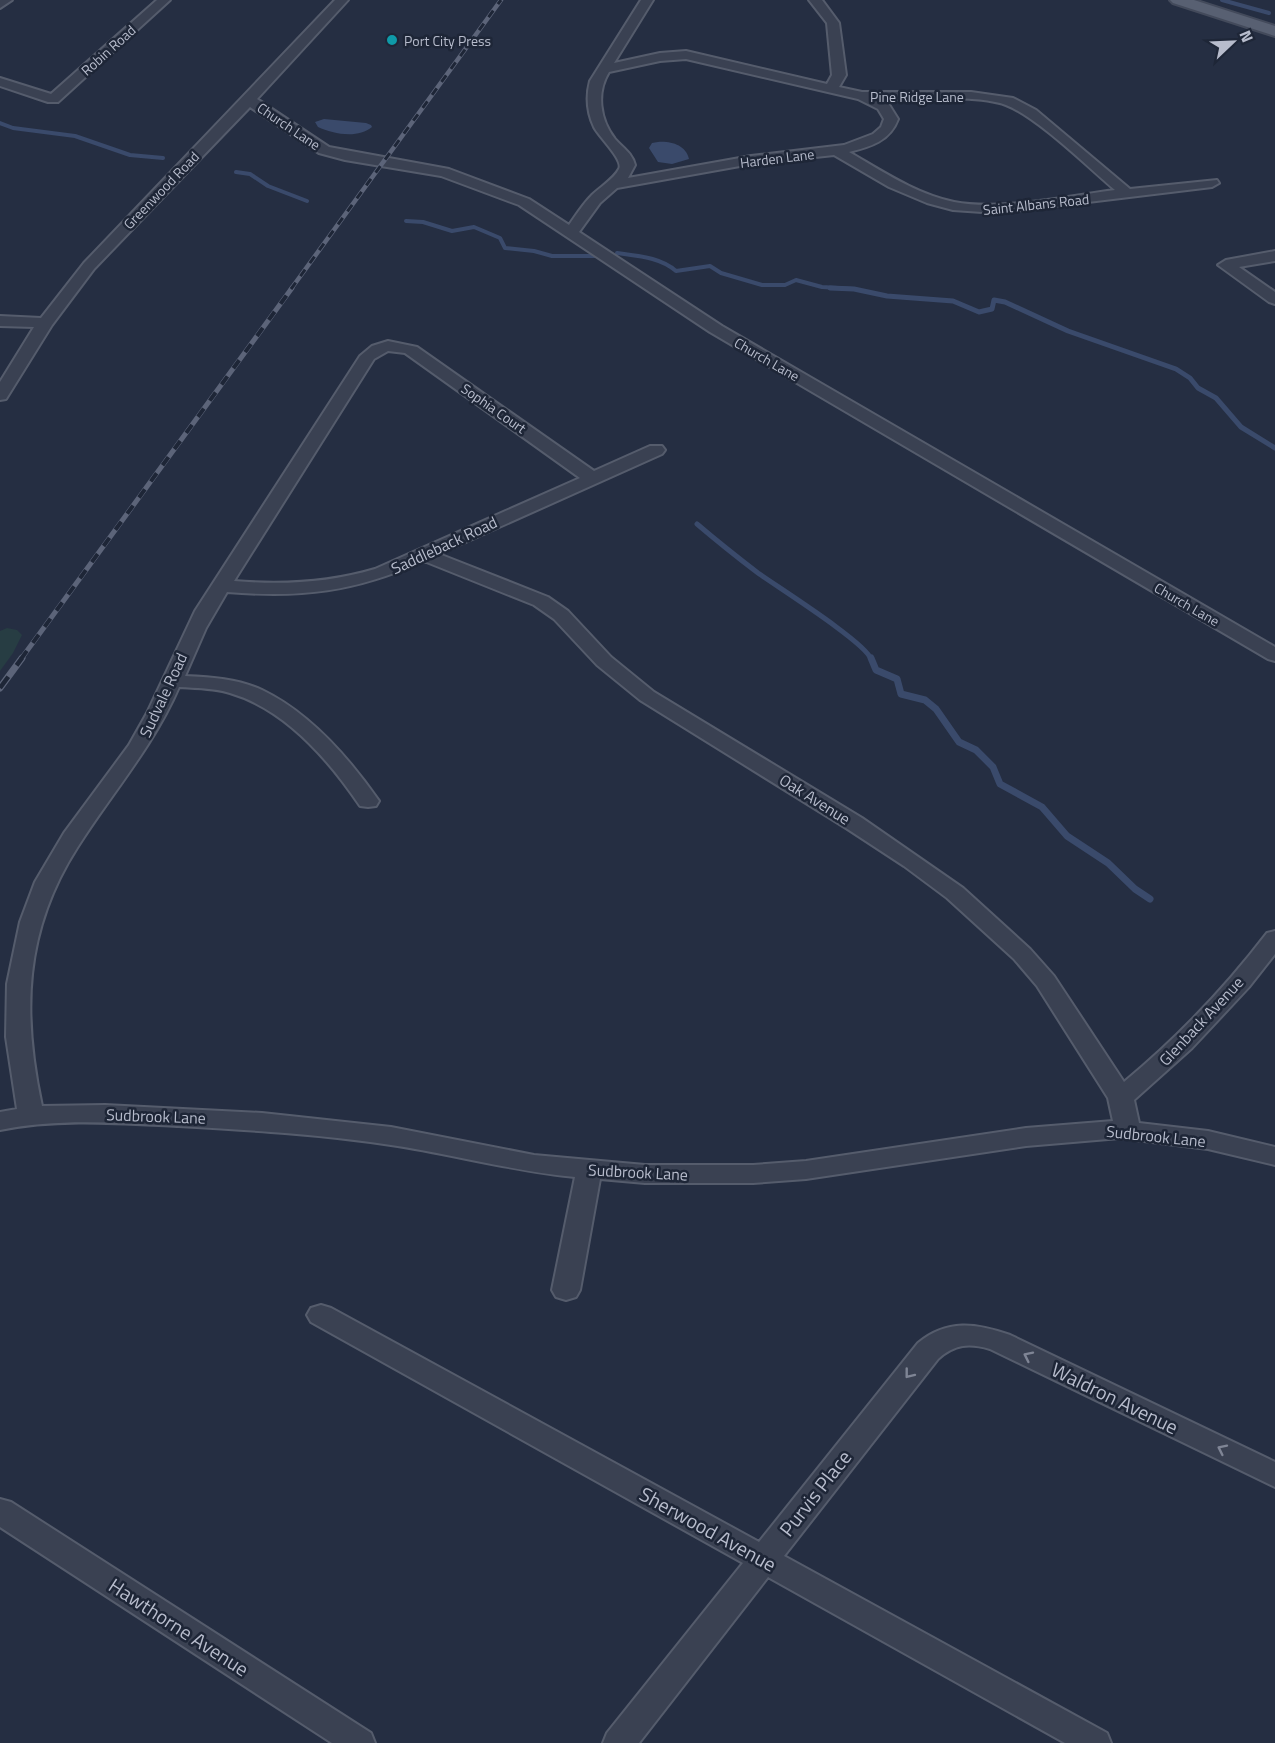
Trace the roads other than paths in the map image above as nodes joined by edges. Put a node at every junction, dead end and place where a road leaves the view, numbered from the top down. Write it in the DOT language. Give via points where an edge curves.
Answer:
graph roads {
  1 [pos="6,0"];
  2 [pos="164,0"];
  3 [pos="342,0"];
  4 [pos="647,0"];
  5 [pos="815,0"];
  6 [pos="1178,0"];
  7 [pos="0,4"];
  8 [pos="1275,31"];
  9 [pos="607,69"];
  10 [pos="0,82"];
  11 [pos="831,89"];
  12 [pos="862,96"];
  13 [pos="249,100"];
  14 [pos="837,151"];
  15 [pos="1212,183"];
  16 [pos="614,184"];
  17 [pos="1128,194"];
  18 [pos="570,232"];
  19 [pos="1275,256"];
  20 [pos="1275,299"];
  21 [pos="0,321"];
  22 [pos="45,322"];
  23 [pos="392,344"];
  24 [pos="0,395"];
  25 [pos="656,450"];
  26 [pos="592,478"];
  27 [pos="422,554"];
  28 [pos="221,586"];
  29 [pos="1275,655"];
  30 [pos="171,681"];
  31 [pos="368,801"];
  32 [pos="1275,938"];
  33 [pos="1121,1098"];
  34 [pos="31,1115"];
  35 [pos="0,1121"];
  36 [pos="1128,1130"];
  37 [pos="1275,1156"];
  38 [pos="589,1170"];
  39 [pos="566,1290"];
  40 [pos="321,1315"];
  41 [pos="951,1335"];
  42 [pos="1275,1475"];
  43 [pos="0,1511"];
  44 [pos="762,1559"];
  45 [pos="359,1743"];
  46 [pos="619,1743"];
  47 [pos="1095,1743"];
  1 -- 7 [label="street"];
  2 -- 10 [label="street, Robin Road" via="52,99"];
  3 -- 13 [label="street, Greenwood Road"];
  4 -- 9 [label="street"];
  5 -- 11 [label="street" via="833,23 839,75"];
  6 -- 8 [label="main road"];
  9 -- 11 [label="street, Pine Ridge Lane" via="686,55"];
  9 -- 16 [label="street" via="597,81 593,95 604,133 628,165"];
  11 -- 12 [label="street, Pine Ridge Lane"];
  12 -- 14 [label="street, Harden Lane" via="883,106 891,119 889,127 873,140"];
  12 -- 17 [label="street, Pine Ridge Lane" via="971,96 1017,104"];
  13 -- 18 [label="street, Church Lane" via="324,150 425,168 463,179 524,202"];
  13 -- 22 [label="street, Greenwood Road" via="109,244"];
  14 -- 16 [label="street, Harden Lane" via="770,157 669,178"];
  14 -- 17 [label="street, Saint Albans Road" via="927,200 958,208 997,209"];
  15 -- 17 [label="street, Saint Albans Road"];
  16 -- 18 [label="street" via="595,200"];
  18 -- 29 [label="street, Church Lane" via="726,335"];
  19 -- 20 [label="street" via="1226,265"];
  21 -- 22 [label="street"];
  22 -- 24 [label="street, Greenwood Road"];
  23 -- 26 [label="street, Sophia Court" via="423,357"];
  23 -- 28 [label="street, Sudvale Road" via="376,350 362,364"];
  25 -- 26 [label="street, Saddleback Road"];
  26 -- 27 [label="street, Saddleback Road"];
  27 -- 28 [label="street, Saddleback Road" via="382,573 330,587 292,591"];
  27 -- 33 [label="street, Oak Avenue" via="542,601 647,696 854,823 955,893 1046,981"];
  28 -- 30 [label="street, Sudvale Road" via="189,640"];
  30 -- 31 [label="street" via="236,688 258,695 285,711 354,780"];
  30 -- 34 [label="street, Sudvale Road" via="156,717 61,856 36,908 25,949 17,1025"];
  32 -- 33 [label="street, Glenback Avenue" via="1197,1029"];
  33 -- 36 [label="street, Oak Avenue"];
  34 -- 35 [label="street, Sudbrook Lane"];
  34 -- 38 [label="street, Sudbrook Lane" via="163,1116 315,1127"];
  36 -- 37 [label="street, Sudbrook Lane" via="1208,1140"];
  36 -- 38 [label="street, Sudbrook Lane" via="1067,1132 851,1165 753,1174"];
  38 -- 39 [label="street"];
  40 -- 44 [label="street, Sherwood Avenue"];
  42 -- 41 [label="street, Waldron Avenue, one-way" via="1000,1342 967,1333"];
  41 -- 44 [label="street, Purvis Place, one-way" via="937,1341 928,1351"];
  43 -- 45 [label="street, Hawthorne Avenue"];
  44 -- 46 [label="street, Purvis Place"];
  44 -- 47 [label="street, Sherwood Avenue"];
}
